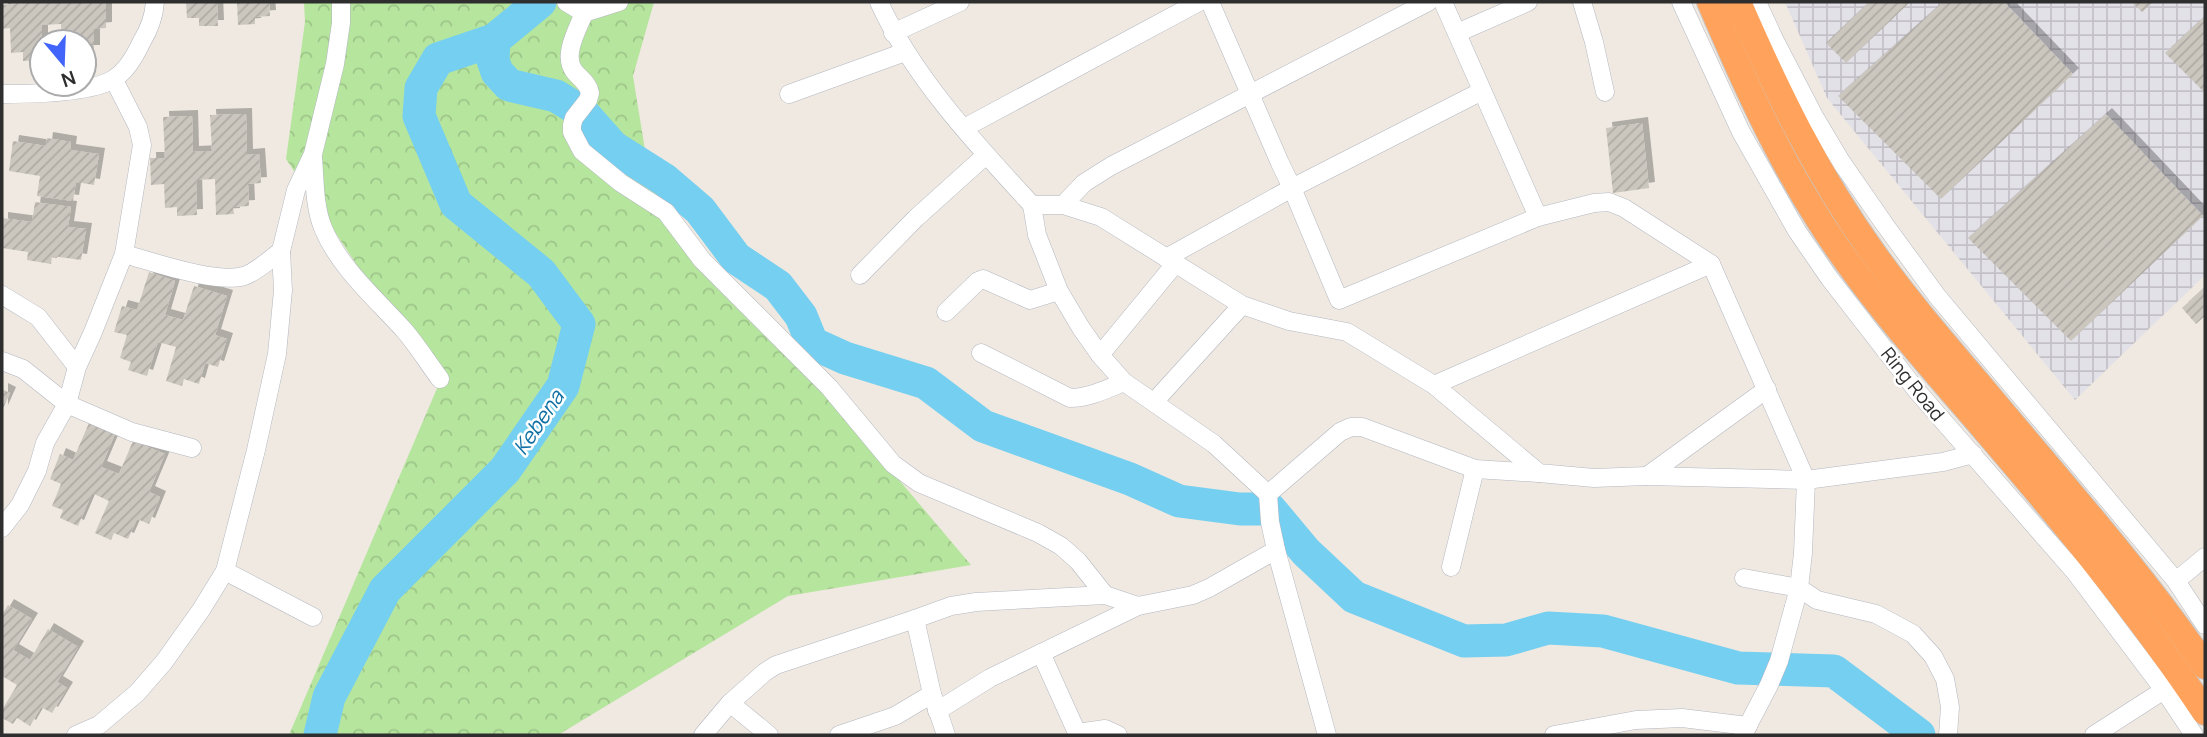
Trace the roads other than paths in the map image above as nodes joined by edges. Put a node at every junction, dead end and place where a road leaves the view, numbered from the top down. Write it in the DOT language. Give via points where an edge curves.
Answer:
graph roads {
  1 [pos="155,2"];
  2 [pos="341,2"];
  3 [pos="566,2"];
  4 [pos="618,2"];
  5 [pos="879,2"];
  6 [pos="960,2"];
  7 [pos="1199,2"];
  8 [pos="1210,2"];
  9 [pos="1428,2"];
  10 [pos="1443,2"];
  11 [pos="1528,2"];
  12 [pos="1582,2"];
  13 [pos="1681,2"];
  14 [pos="1710,2"];
  15 [pos="1738,2"];
  16 [pos="1757,2"];
  17 [pos="584,13"];
  18 [pos="893,33"];
  19 [pos="1457,33"];
  20 [pos="905,52"];
  21 [pos="114,80"];
  22 [pos="1482,91"];
  23 [pos="1605,92"];
  24 [pos="2,93"];
  25 [pos="789,94"];
  26 [pos="1250,94"];
  27 [pos="964,128"];
  28 [pos="313,154"];
  29 [pos="986,155"];
  30 [pos="1292,188"];
  31 [pos="1032,205"];
  32 [pos="1063,205"];
  33 [pos="1538,217"];
  34 [pos="281,251"];
  35 [pos="124,254"];
  36 [pos="1170,261"];
  37 [pos="1711,264"];
  38 [pos="860,275"];
  39 [pos="1059,291"];
  40 [pos="2,295"];
  41 [pos="1339,300"];
  42 [pos="1242,305"];
  43 [pos="946,312"];
  44 [pos="1347,331"];
  45 [pos="981,353"];
  46 [pos="1101,355"];
  47 [pos="2,361"];
  48 [pos="77,367"];
  49 [pos="440,379"];
  50 [pos="1124,382"];
  51 [pos="1434,385"];
  52 [pos="1767,389"];
  53 [pos="1154,402"];
  54 [pos="67,404"];
  55 [pos="192,448"];
  56 [pos="1973,454"];
  57 [pos="1475,469"];
  58 [pos="1539,473"];
  59 [pos="1647,476"];
  60 [pos="1806,480"];
  61 [pos="1268,507"];
  62 [pos="2,528"];
  63 [pos="1276,551"];
  64 [pos="2205,557"];
  65 [pos="1451,567"];
  66 [pos="225,571"];
  67 [pos="1744,578"];
  68 [pos="2175,581"];
  69 [pos="1799,589"];
  70 [pos="1105,595"];
  71 [pos="1138,606"];
  72 [pos="313,617"];
  73 [pos="915,619"];
  74 [pos="2205,625"];
  75 [pos="1041,653"];
  76 [pos="2205,666"];
  77 [pos="2164,690"];
  78 [pos="730,703"];
  79 [pos="934,703"];
  80 [pos="2205,712"];
  81 [pos="1745,730"];
  82 [pos="1078,734"];
  83 [pos="76,735"];
  84 [pos="703,735"];
  85 [pos="769,735"];
  86 [pos="839,735"];
  87 [pos="946,735"];
  88 [pos="1118,735"];
  89 [pos="1327,735"];
  90 [pos="1553,735"];
  91 [pos="1948,735"];
  92 [pos="2094,735"];
  93 [pos="2194,735"];
  1 -- 21 [label="street" via="148,30"];
  2 -- 28 [label="street" via="335,64"];
  3 -- 17 [label="street"];
  4 -- 17 [label="street"];
  5 -- 18 [label="street"];
  6 -- 18 [label="street"];
  7 -- 27 [label="street"];
  8 -- 26 [label="street"];
  9 -- 26 [label="street"];
  10 -- 19 [label="street"];
  11 -- 19 [label="street"];
  12 -- 23 [label="street"];
  13 -- 56 [label="street, Ring Road" via="1741,132 1797,231 1917,391"];
  14 -- 80 [label="highway, Ring Road" via="1750,94 1819,220 1879,304 2084,546"];
  15 -- 76 [label="highway" via="1813,160 1873,254 2122,555"];
  16 -- 68 [label="street" via="1814,116 1885,225 1945,306"];
  17 -- 70 [label="street" via="568,60 590,93 574,118 572,132 582,151 666,212 702,260 829,387 893,464 919,483 1061,546"];
  18 -- 20 [label="street"];
  19 -- 22 [label="street"];
  20 -- 25 [label="street"];
  20 -- 27 [label="street"];
  21 -- 24 [label="street" via="58,93"];
  21 -- 35 [label="street" via="142,145"];
  22 -- 30 [label="street"];
  22 -- 33 [label="street"];
  26 -- 30 [label="street"];
  26 -- 32 [label="street" via="1111,166 1084,183"];
  27 -- 29 [label="street"];
  28 -- 34 [label="street" via="296,190"];
  28 -- 49 [label="street" via="317,208 333,247"];
  29 -- 31 [label="street"];
  29 -- 38 [label="street"];
  30 -- 36 [label="street"];
  30 -- 41 [label="street"];
  31 -- 32 [label="street"];
  31 -- 39 [label="street" via="1037,235"];
  32 -- 36 [label="street" via="1101,218"];
  33 -- 37 [label="street" via="1609,202"];
  33 -- 41 [label="street"];
  34 -- 35 [label="street" via="246,276 225,277"];
  34 -- 66 [label="street" via="283,290 276,354"];
  35 -- 48 [label="street"];
  36 -- 42 [label="street"];
  36 -- 46 [label="street"];
  37 -- 51 [label="street"];
  37 -- 52 [label="street"];
  39 -- 43 [label="street" via="1030,300 983,279"];
  39 -- 46 [label="street"];
  40 -- 48 [label="street" via="38,317"];
  41 -- 44 [label="street"];
  42 -- 44 [label="street" via="1289,321"];
  42 -- 53 [label="street"];
  44 -- 51 [label="street"];
  45 -- 50 [label="street" via="1070,398"];
  46 -- 50 [label="street"];
  47 -- 54 [label="street" via="23,369"];
  48 -- 54 [label="street"];
  50 -- 53 [label="street"];
  51 -- 58 [label="street"];
  52 -- 59 [label="street"];
  52 -- 60 [label="street"];
  53 -- 61 [label="street" via="1214,444"];
  54 -- 55 [label="street" via="132,432"];
  54 -- 62 [label="street" via="20,505"];
  56 -- 60 [label="street"];
  56 -- 77 [label="street, Ring Road" via="2076,572"];
  57 -- 58 [label="street"];
  57 -- 61 [label="street" via="1362,427 1351,427 1340,432"];
  57 -- 65 [label="street"];
  58 -- 59 [label="street"];
  59 -- 60 [label="street"];
  60 -- 69 [label="street"];
  61 -- 63 [label="street"];
  63 -- 71 [label="street" via="1209,588"];
  63 -- 89 [label="street"];
  64 -- 68 [label="street"];
  66 -- 72 [label="street"];
  66 -- 83 [label="street" via="164,662 137,693 99,725"];
  67 -- 69 [label="street"];
  68 -- 74 [label="street"];
  69 -- 81 [label="street" via="1779,661"];
  69 -- 91 [label="street" via="1817,600 1876,614 1913,634 1933,656 1945,679"];
  70 -- 71 [label="street"];
  70 -- 73 [label="street" via="951,606"];
  71 -- 75 [label="street"];
  73 -- 78 [label="street" via="776,665"];
  73 -- 79 [label="street"];
  75 -- 79 [label="street"];
  75 -- 82 [label="street"];
  77 -- 92 [label="street"];
  77 -- 93 [label="street, Ring Road"];
  78 -- 84 [label="street"];
  78 -- 85 [label="street"];
  79 -- 86 [label="street"];
  79 -- 87 [label="street"];
  81 -- 90 [label="street" via="1682,718 1636,720"];
  82 -- 88 [label="street" via="1105,729"];
}
